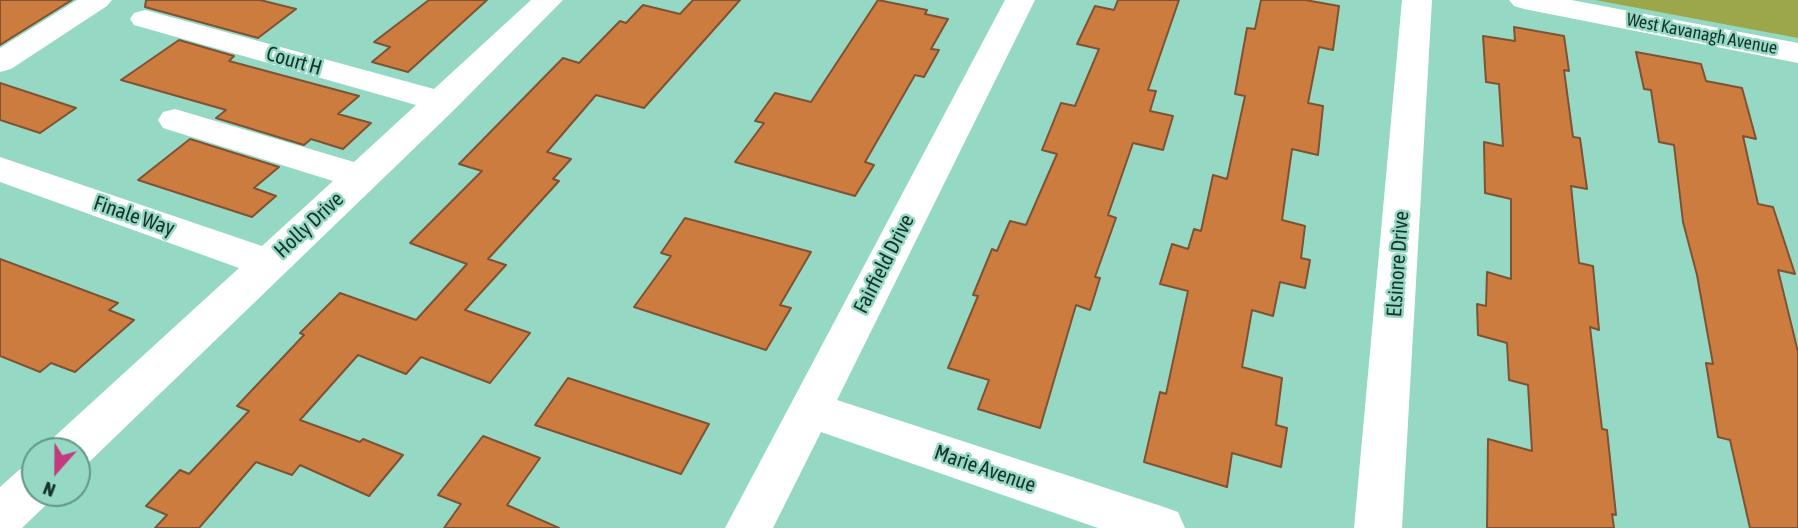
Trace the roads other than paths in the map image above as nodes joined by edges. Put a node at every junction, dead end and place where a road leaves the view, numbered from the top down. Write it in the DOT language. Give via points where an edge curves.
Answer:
graph roads {
  1 [pos="97,0"];
  2 [pos="548,0"];
  3 [pos="1020,0"];
  4 [pos="1417,0"];
  5 [pos="1524,0"];
  6 [pos="145,19"];
  7 [pos="1798,53"];
  8 [pos="0,62"];
  9 [pos="442,102"];
  10 [pos="175,120"];
  11 [pos="0,169"];
  12 [pos="360,177"];
  13 [pos="268,263"];
  14 [pos="809,409"];
  15 [pos="85,437"];
  16 [pos="21,498"];
  17 [pos="0,518"];
  18 [pos="749,528"];
  19 [pos="1161,528"];
  20 [pos="1378,528"];
  1 -- 8 [label="street"];
  2 -- 9 [label="street, Holly Drive"];
  3 -- 14 [label="street, Fairfield Drive"];
  4 -- 20 [label="street, Elsinore Drive"];
  5 -- 7 [label="street, West Kavanagh Avenue"];
  6 -- 9 [label="street, Court H"];
  9 -- 12 [label="street, Holly Drive"];
  10 -- 12 [label="street"];
  11 -- 13 [label="street, Finale Way"];
  12 -- 13 [label="street, Holly Drive"];
  13 -- 15 [label="street, Holly Drive"];
  14 -- 18 [label="street, Fairfield Drive"];
  14 -- 19 [label="street, Marie Avenue"];
  16 -- 17 [label="street"];
}
